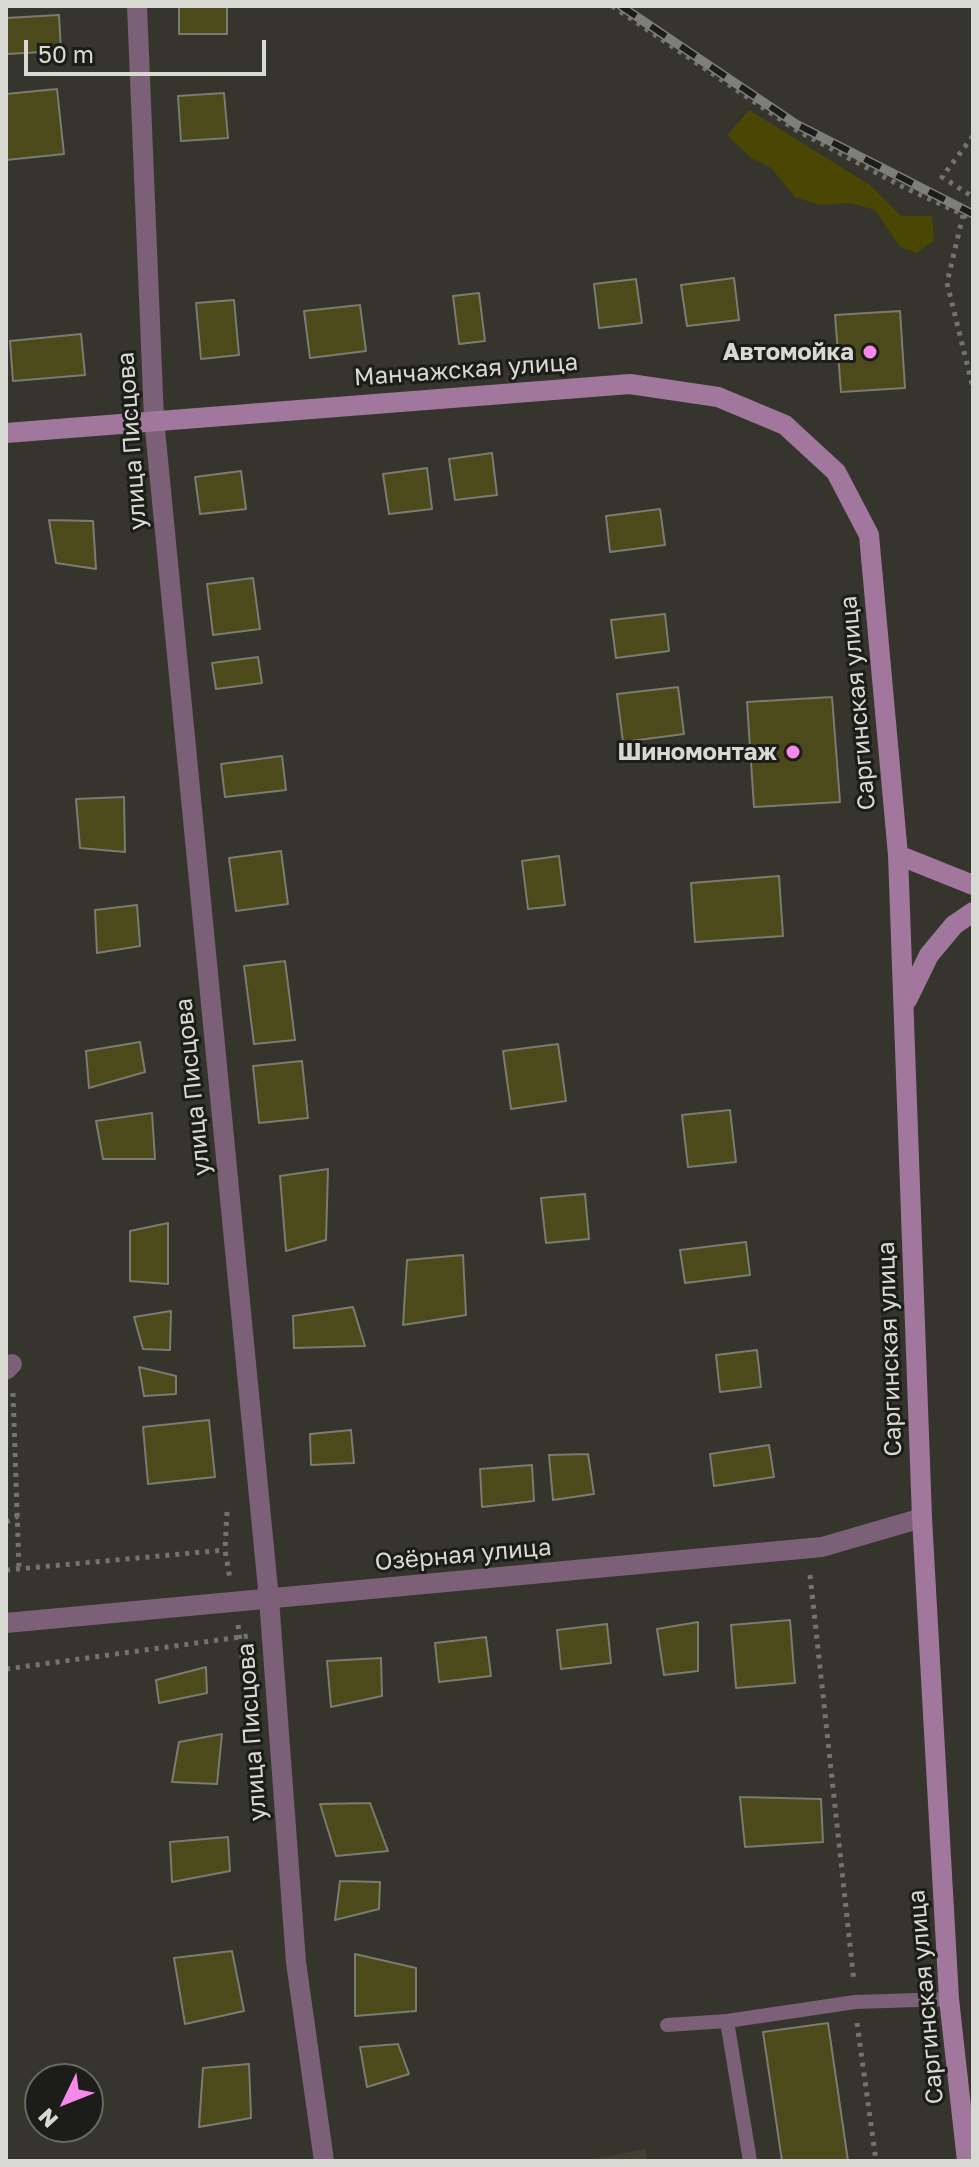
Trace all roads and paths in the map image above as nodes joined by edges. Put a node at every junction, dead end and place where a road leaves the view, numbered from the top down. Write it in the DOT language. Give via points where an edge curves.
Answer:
graph roads {
  1 [pos="137,6"];
  2 [pos="612,6"];
  3 [pos="973,136"];
  4 [pos="973,197"];
  5 [pos="963,215"];
  6 [pos="973,219"];
  7 [pos="973,388"];
  8 [pos="154,419"];
  9 [pos="6,433"];
  10 [pos="869,535"];
  11 [pos="898,855"];
  12 [pos="973,885"];
  13 [pos="973,912"];
  14 [pos="905,1005"];
  15 [pos="9,1367"];
  16 [pos="18,1516"];
  17 [pos="922,1518"];
  18 [pos="6,1522"];
  19 [pos="225,1550"];
  20 [pos="19,1568"];
  21 [pos="6,1570"];
  22 [pos="795,1576"];
  23 [pos="269,1599"];
  24 [pos="6,1623"];
  25 [pos="271,1630"];
  26 [pos="6,1669"];
  27 [pos="949,1999"];
  28 [pos="855,2002"];
  29 [pos="727,2021"];
  30 [pos="667,2025"];
  31 [pos="324,2161"];
  32 [pos="750,2161"];
  33 [pos="876,2161"];
  34 [pos="967,2161"];
  1 -- 8 [label="street, улица Писцова"];
  2 -- 5 [label="path" via="796,130"];
  3 -- 4 [label="path" via="942,177"];
  5 -- 6 [label="path"];
  5 -- 7 [label="path" via="947,283"];
  8 -- 9 [label="street, Манчажская улица"];
  8 -- 10 [label="street, Манчажская улица" via="630,384 718,397 785,425 836,472"];
  8 -- 23 [label="street, улица Писцова"];
  10 -- 11 [label="street, Саргинская улица"];
  11 -- 12 [label="street"];
  11 -- 14 [label="street, Саргинская улица"];
  13 -- 14 [label="street" via="929,955"];
  14 -- 17 [label="street, Саргинская улица"];
  15 -- 16 [label="path"];
  16 -- 18 [label="path"];
  16 -- 20 [label="path"];
  17 -- 23 [label="street, Озёрная улица" via="822,1547"];
  17 -- 27 [label="street, Саргинская улица"];
  19 -- 20 [label="path"];
  20 -- 21 [label="path"];
  22 -- 28 [label="path" via="811,1575"];
  23 -- 24 [label="street, Озёрная улица"];
  23 -- 25 [label="street, улица Писцова"];
  25 -- 26 [label="path"];
  25 -- 31 [label="street, улица Писцова" via="296,1962"];
  27 -- 28 [label="lane"];
  27 -- 34 [label="street, Саргинская улица"];
  28 -- 29 [label="lane"];
  28 -- 33 [label="path"];
  29 -- 30 [label="lane"];
  29 -- 32 [label="lane"];
}
